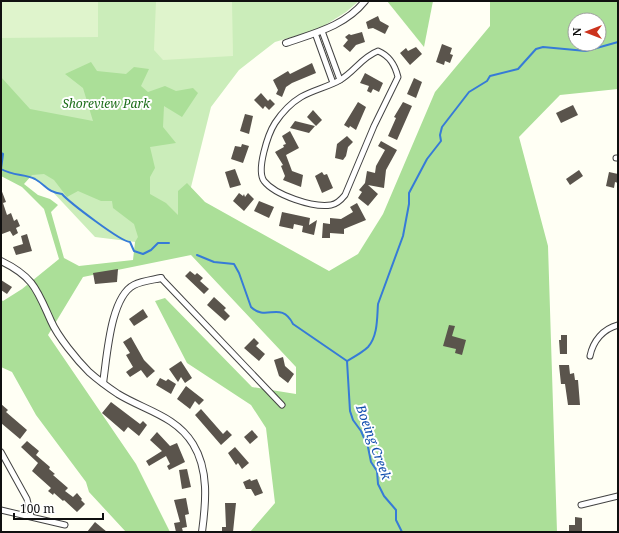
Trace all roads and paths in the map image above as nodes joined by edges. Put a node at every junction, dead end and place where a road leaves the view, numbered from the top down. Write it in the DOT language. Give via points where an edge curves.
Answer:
graph roads {
  1 [pos="365,1"];
  2 [pos="322,31"];
  3 [pos="316,33"];
  4 [pos="286,43"];
  5 [pos="340,80"];
  6 [pos="333,83"];
  7 [pos="1,260"];
  8 [pos="161,278"];
  9 [pos="618,325"];
  10 [pos="590,356"];
  11 [pos="103,382"];
  12 [pos="282,405"];
  13 [pos="1,452"];
  14 [pos="618,496"];
  15 [pos="581,505"];
  16 [pos="1,510"];
  17 [pos="31,516"];
  18 [pos="65,525"];
  19 [pos="202,532"];
  1 -- 2 [label="street" via="356,12 342,22"];
  2 -- 3 [label="street"];
  2 -- 5 [label="street"];
  3 -- 4 [label="street"];
  3 -- 6 [label="street"];
  5 -- 6 [label="street"];
  5 -- 6 [label="street" via="378,51 386,54 391,60 398,77 345,195 340,201 324,206 289,197 271,187 260,174 275,123 286,109 300,97"];
  7 -- 11 [label="street" via="27,278 39,293 61,338 89,372"];
  8 -- 11 [label="street" via="134,285 122,298 115,312"];
  8 -- 12 [label="street"];
  9 -- 10 [label="street" via="599,335"];
  11 -- 19 [label="street" via="118,394 170,421 183,431 193,444 205,476"];
  13 -- 17 [label="street" via="27,499"];
  14 -- 15 [label="street"];
  16 -- 17 [label="street"];
  17 -- 18 [label="street"];
}
